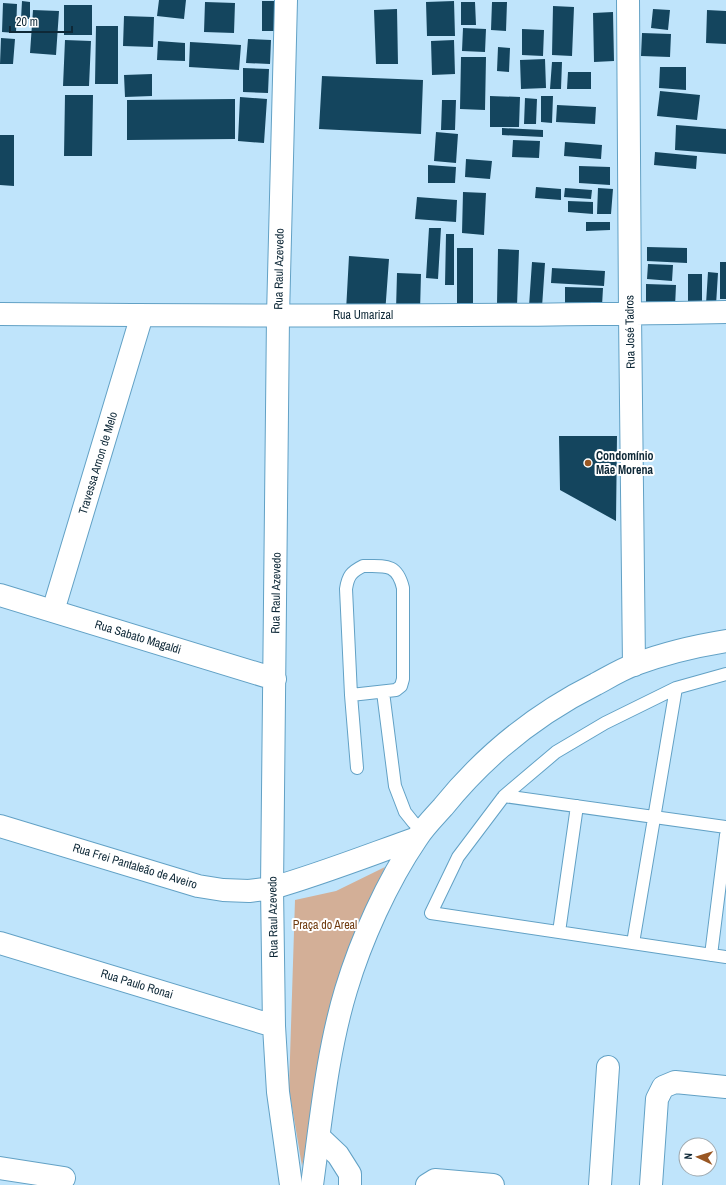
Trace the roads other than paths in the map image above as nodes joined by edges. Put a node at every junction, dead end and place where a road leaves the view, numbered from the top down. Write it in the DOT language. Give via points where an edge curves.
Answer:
graph roads {
  1 [pos="286,0"];
  2 [pos="628,0"];
  3 [pos="726,312"];
  4 [pos="0,314"];
  5 [pos="630,314"];
  6 [pos="142,315"];
  7 [pos="278,316"];
  8 [pos="0,595"];
  9 [pos="54,611"];
  10 [pos="726,641"];
  11 [pos="634,664"];
  12 [pos="726,674"];
  13 [pos="275,679"];
  14 [pos="676,688"];
  15 [pos="383,692"];
  16 [pos="351,695"];
  17 [pos="357,768"];
  18 [pos="504,796"];
  19 [pos="577,806"];
  20 [pos="654,817"];
  21 [pos="0,826"];
  22 [pos="726,827"];
  23 [pos="420,835"];
  24 [pos="726,835"];
  25 [pos="272,888"];
  26 [pos="559,932"];
  27 [pos="0,943"];
  28 [pos="633,943"];
  29 [pos="710,955"];
  30 [pos="726,957"];
  31 [pos="274,1026"];
  32 [pos="608,1067"];
  33 [pos="726,1087"];
  34 [pos="319,1137"];
  35 [pos="0,1168"];
  36 [pos="64,1178"];
  37 [pos="291,1185"];
  38 [pos="312,1185"];
  39 [pos="350,1185"];
  40 [pos="427,1185"];
  41 [pos="493,1185"];
  42 [pos="600,1185"];
  43 [pos="651,1185"];
  1 -- 7 [label="street, Rua Raul Azevedo"];
  2 -- 5 [label="street, Rua José Tadros"];
  3 -- 5 [label="street, Rua Umarizal"];
  4 -- 6 [label="street, Rua Umarizal"];
  5 -- 7 [label="street, Rua Umarizal"];
  5 -- 11 [label="street, Rua José Tadros"];
  6 -- 7 [label="street, Rua Umarizal"];
  6 -- 9 [label="street, Travessa Arnon de Melo"];
  7 -- 13 [label="street, Rua Raul Azevedo"];
  8 -- 9 [label="street, Rua Sabato Magaldi"];
  9 -- 13 [label="street, Rua Sabato Magaldi"];
  10 -- 11 [label="street" via="692,647"];
  11 -- 23 [label="street" via="576,694 512,737 460,786"];
  12 -- 14 [label="lane"];
  13 -- 25 [label="street, Rua Raul Azevedo"];
  14 -- 18 [label="lane" via="605,723 556,752"];
  14 -- 20 [label="lane"];
  15 -- 16 [label="lane"];
  15 -- 16 [label="lane" via="396,690 401,686 403,679 403,588 401,577 394,569 363,566 354,570 348,579 346,589"];
  15 -- 23 [label="lane" via="395,786 405,812"];
  16 -- 17 [label="lane"];
  18 -- 19 [label="lane"];
  18 -- 26 [label="lane" via="458,857 431,913"];
  19 -- 20 [label="lane"];
  19 -- 26 [label="lane"];
  20 -- 22 [label="lane"];
  20 -- 28 [label="lane"];
  21 -- 25 [label="street, Rua Frei Pantaleão de Aveiro" via="198,886 248,891"];
  23 -- 25 [label="street, Rua Frei Pantaleão de Aveiro" via="306,878"];
  23 -- 34 [label="street" via="374,917 346,991 335,1037"];
  24 -- 29 [label="lane"];
  25 -- 31 [label="street, Rua Raul Azevedo"];
  26 -- 28 [label="lane"];
  27 -- 31 [label="street, Rua Paulo Ronai"];
  28 -- 29 [label="lane"];
  29 -- 30 [label="lane"];
  31 -- 37 [label="street, Rua Raul Azevedo" via="278,1092"];
  32 -- 42 [label="street"];
  33 -- 43 [label="street" via="675,1082 663,1087 657,1099"];
  34 -- 38 [label="street"];
  34 -- 39 [label="street" via="338,1155 350,1174"];
  35 -- 36 [label="street"];
  40 -- 41 [label="street" via="435,1180"];
}
